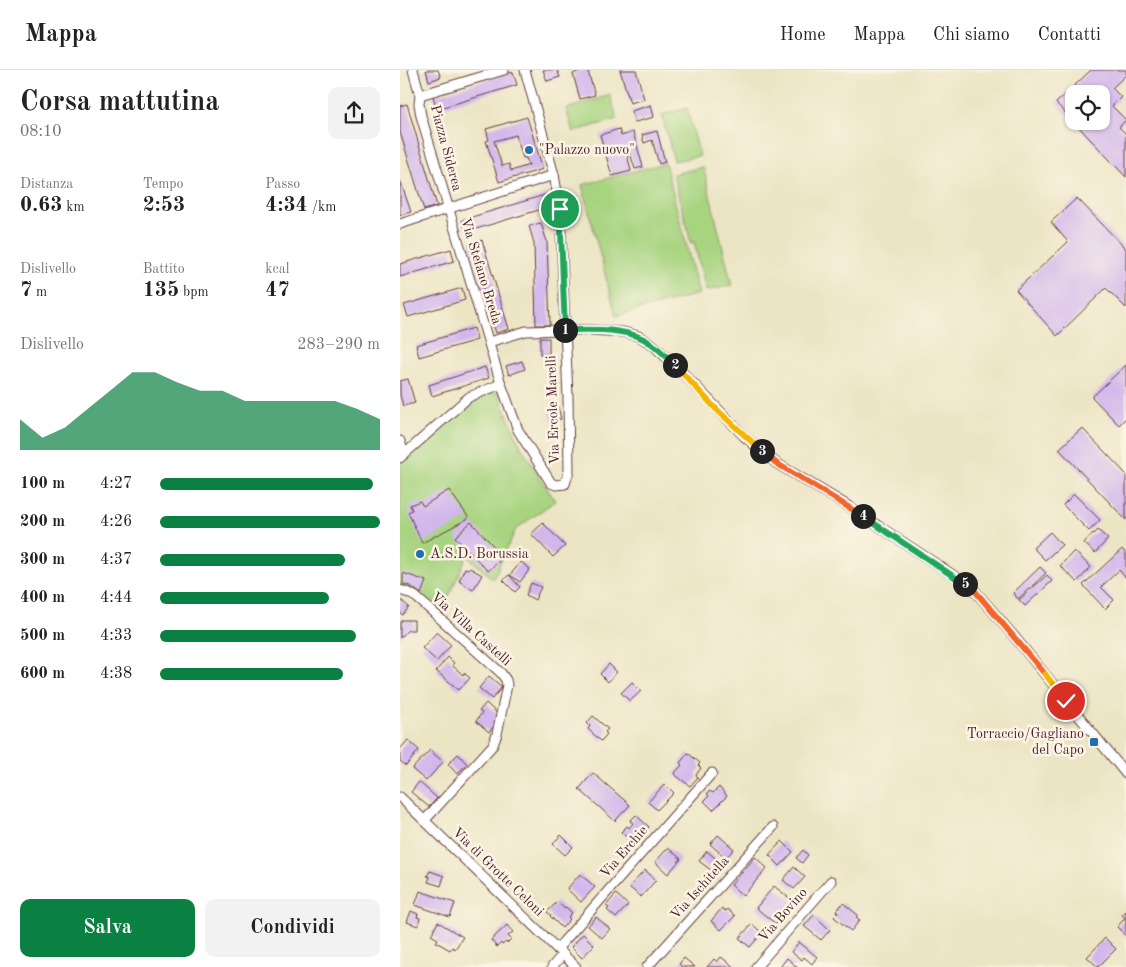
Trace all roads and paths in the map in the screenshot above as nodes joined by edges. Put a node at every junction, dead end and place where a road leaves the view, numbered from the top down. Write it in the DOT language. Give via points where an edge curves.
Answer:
graph roads {
  1 [pos="414,70"];
  2 [pos="504,70"];
  3 [pos="525,70"];
  4 [pos="420,94"];
  5 [pos="554,175"];
  6 [pos="448,208"];
  7 [pos="400,224"];
  8 [pos="564,330"];
  9 [pos="488,342"];
  10 [pos="501,384"];
  11 [pos="400,441"];
  12 [pos="402,456"];
  13 [pos="564,484"];
  14 [pos="400,590"];
  15 [pos="712,773"];
  16 [pos="1126,774"];
  17 [pos="400,797"];
  18 [pos="424,820"];
  19 [pos="773,827"];
  20 [pos="831,881"];
  21 [pos="560,952"];
  22 [pos="552,967"];
  23 [pos="576,967"];
  24 [pos="647,967"];
  25 [pos="756,967"];
  1 -- 4 [label="street, Piazza Siderea"];
  2 -- 4 [label="street"];
  3 -- 5 [label="street, Via Ercole Marelli"];
  4 -- 6 [label="street, Piazza Siderea" via="419,104"];
  5 -- 6 [label="street"];
  5 -- 8 [label="street, Via Ercole Marelli" via="562,237"];
  6 -- 7 [label="street"];
  6 -- 9 [label="street, Via Stefano Breda"];
  8 -- 9 [label="street" via="526,331"];
  8 -- 13 [label="street, Via Ercole Marelli" via="569,471"];
  8 -- 16 [label="street" via="623,332 652,344 744,436 776,463 848,506 976,592"];
  9 -- 10 [label="street, Via Stefano Breda"];
  10 -- 12 [label="street" via="470,397"];
  10 -- 13 [label="street, Via Stefano Breda" via="518,430 539,467 551,483"];
  11 -- 12 [label="street"];
  14 -- 18 [label="street, Via Villa Castelli" via="416,597 502,673 507,683 494,742"];
  15 -- 21 [label="street, Via Erchie"];
  17 -- 18 [label="street, Via di Grotte Celoni"];
  18 -- 21 [label="street, Via di Grotte Celoni"];
  19 -- 24 [label="street, Via Ischitella"];
  20 -- 25 [label="street, Via Bovino"];
  21 -- 22 [label="street, Via Erchie"];
  21 -- 23 [label="street, Via di Grotte Celoni"];
}
